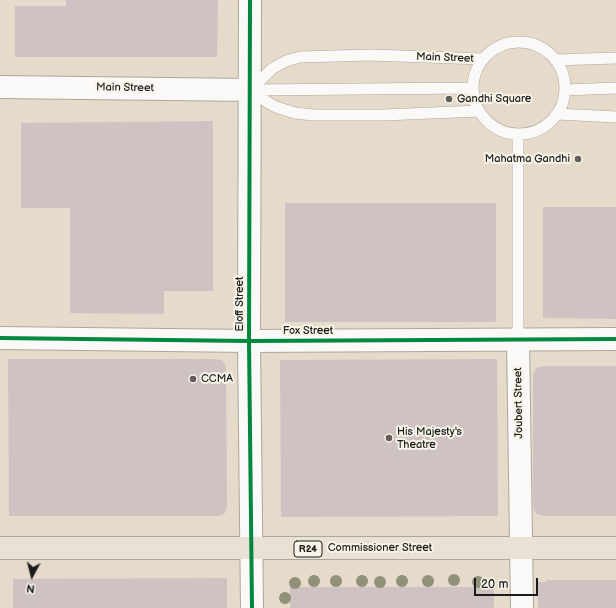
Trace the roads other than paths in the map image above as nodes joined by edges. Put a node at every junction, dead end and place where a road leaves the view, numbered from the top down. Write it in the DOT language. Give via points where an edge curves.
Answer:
graph roads {
  1 [pos="250,0"];
  2 [pos="616,58"];
  3 [pos="483,59"];
  4 [pos="554,60"];
  5 [pos="0,87"];
  6 [pos="472,88"];
  7 [pos="616,88"];
  8 [pos="250,90"];
  9 [pos="565,90"];
  10 [pos="478,111"];
  11 [pos="557,114"];
  12 [pos="616,116"];
  13 [pos="518,134"];
  14 [pos="0,338"];
  15 [pos="518,338"];
  16 [pos="616,339"];
  17 [pos="249,341"];
  18 [pos="0,548"];
  19 [pos="522,548"];
  20 [pos="616,548"];
  21 [pos="251,549"];
  22 [pos="252,608"];
  23 [pos="522,608"];
  1 -- 8 [label="street, Eloff Street"];
  2 -- 4 [label="lane"];
  3 -- 4 [label="lane" via="499,47 517,43 531,44 544,50"];
  3 -- 6 [label="lane" via="474,77"];
  3 -- 8 [label="lane, Main Street" via="371,55 300,58 286,61 273,68"];
  4 -- 9 [label="lane" via="564,79"];
  5 -- 8 [label="street, Main Street"];
  6 -- 8 [label="lane"];
  6 -- 10 [label="lane"];
  7 -- 9 [label="lane"];
  8 -- 10 [label="lane" via="276,107 313,115"];
  8 -- 17 [label="street, Eloff Street"];
  9 -- 11 [label="lane"];
  10 -- 13 [label="lane" via="489,124 502,131"];
  11 -- 12 [label="lane"];
  11 -- 13 [label="lane" via="546,125 533,132"];
  13 -- 15 [label="lane, Joubert Street"];
  14 -- 17 [label="street, Fox Street"];
  15 -- 16 [label="street, Fox Street"];
  15 -- 17 [label="street, Fox Street"];
  15 -- 19 [label="street, Joubert Street"];
  17 -- 21 [label="street, Eloff Street"];
  18 -- 21 [label="main road, Commissioner Street / R24"];
  19 -- 20 [label="main road, Commissioner Street / R24"];
  19 -- 21 [label="main road, Commissioner Street / R24"];
  19 -- 23 [label="street, Joubert Street"];
  21 -- 22 [label="street, Eloff Street"];
}
